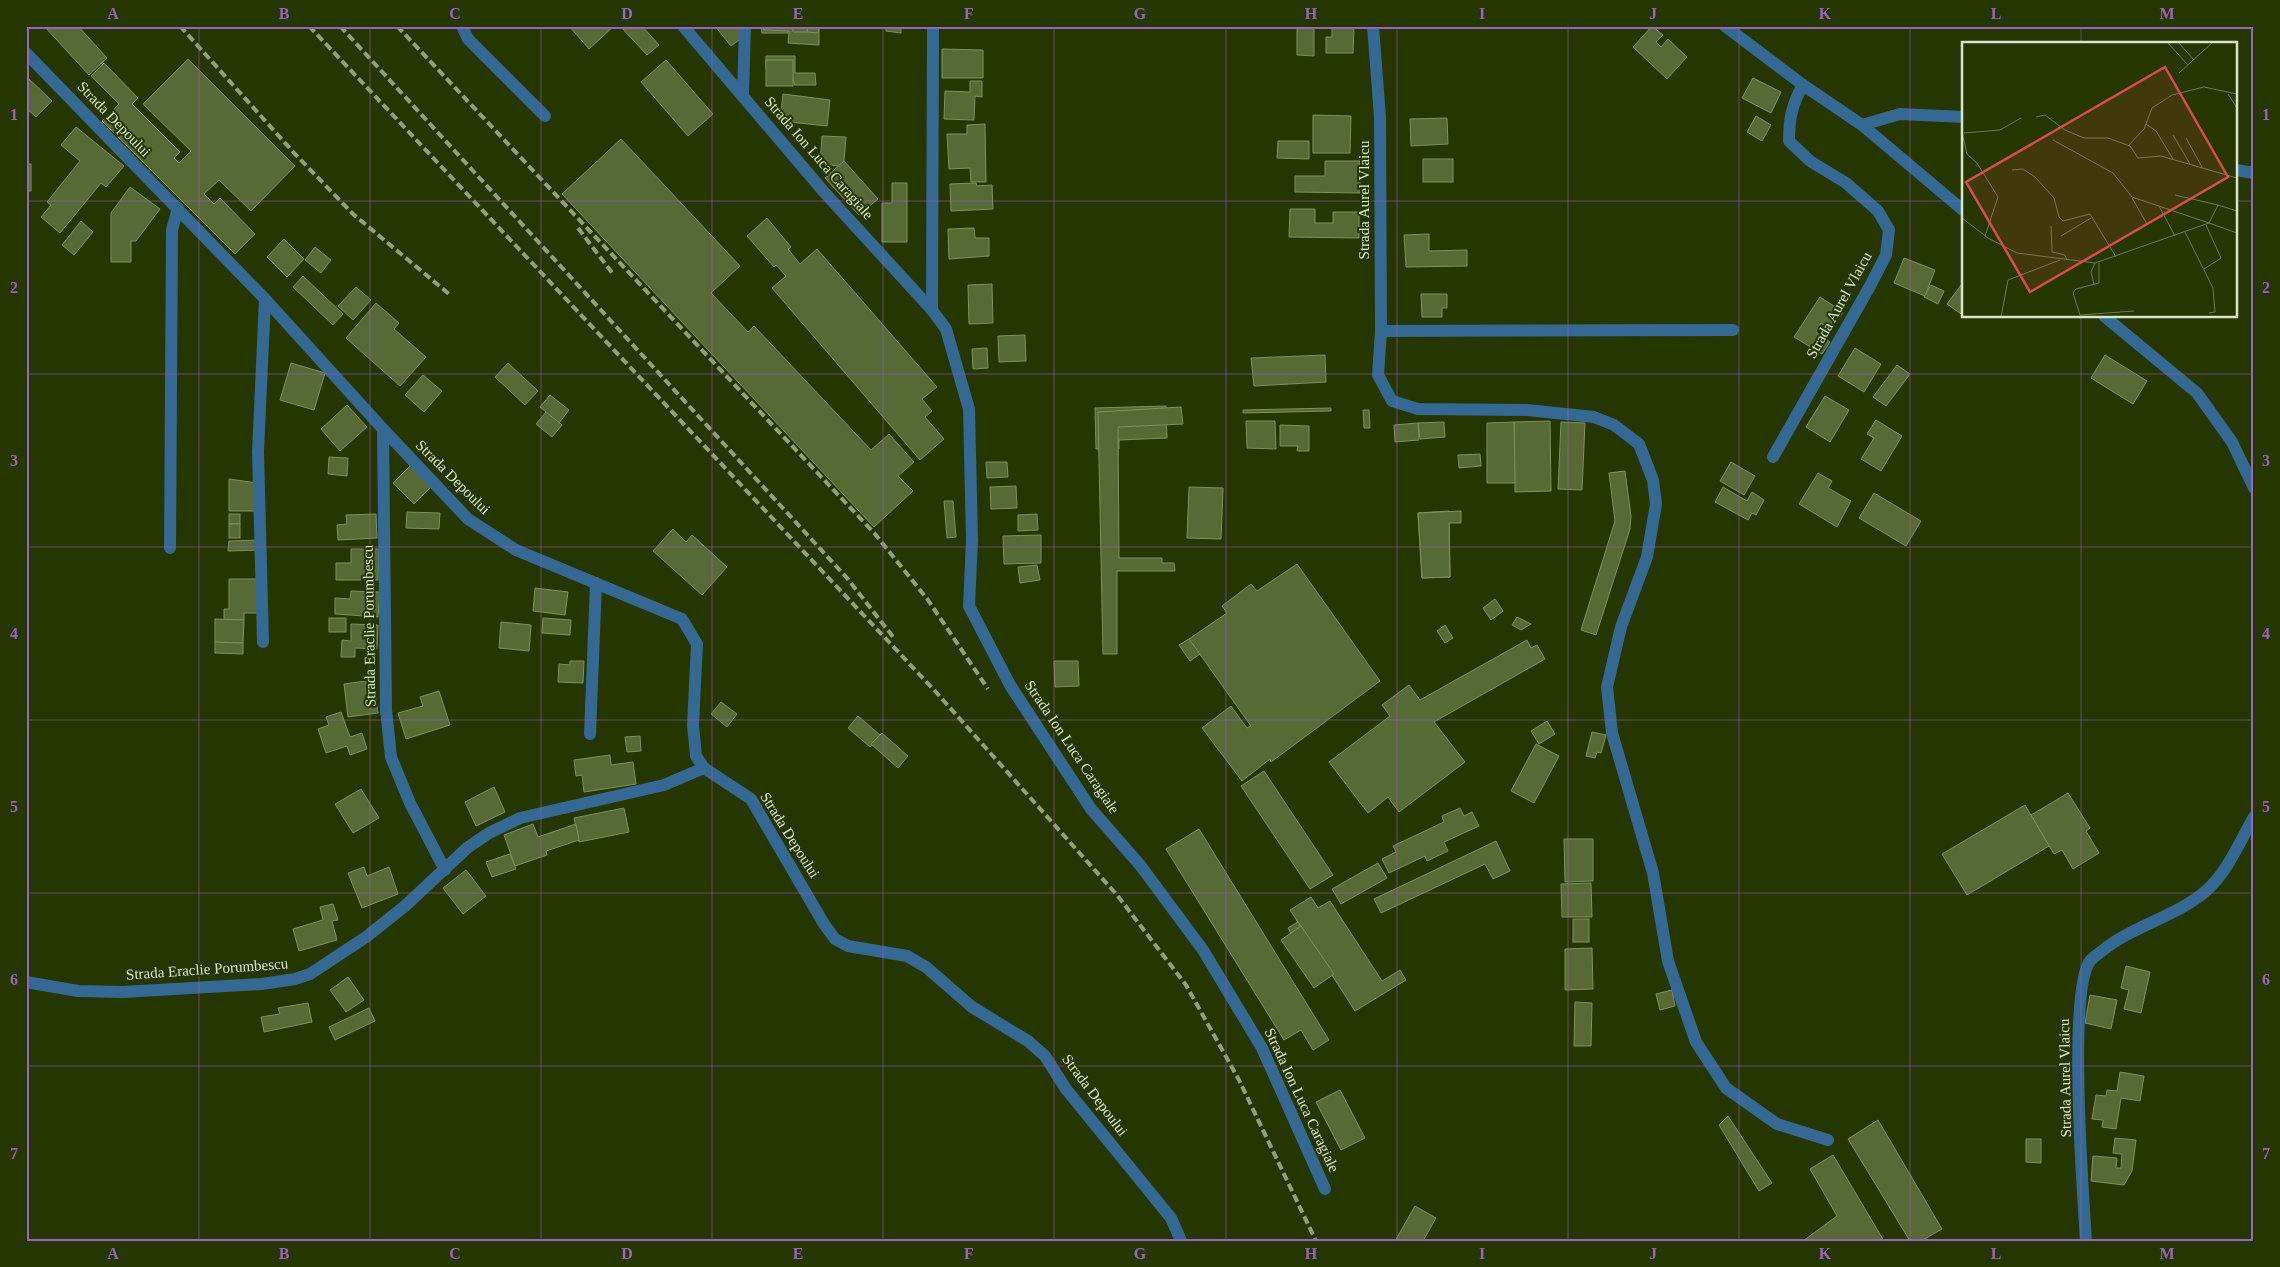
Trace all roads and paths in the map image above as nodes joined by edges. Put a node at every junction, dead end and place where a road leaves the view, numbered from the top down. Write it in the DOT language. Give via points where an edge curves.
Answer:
graph roads {
  1 [pos="462,26"];
  2 [pos="682,26"];
  3 [pos="746,26"];
  4 [pos="933,26"];
  5 [pos="1373,26"];
  6 [pos="1725,26"];
  7 [pos="26,53"];
  8 [pos="1803,85"];
  9 [pos="742,95"];
  10 [pos="546,116"];
  11 [pos="1962,117"];
  12 [pos="1862,125"];
  13 [pos="2238,170"];
  14 [pos="2254,173"];
  15 [pos="178,208"];
  16 [pos="1962,209"];
  17 [pos="265,299"];
  18 [pos="932,310"];
  19 [pos="2106,318"];
  20 [pos="1733,330"];
  21 [pos="1381,331"];
  22 [pos="383,429"];
  23 [pos="1773,458"];
  24 [pos="2254,488"];
  25 [pos="170,548"];
  26 [pos="596,583"];
  27 [pos="263,642"];
  28 [pos="590,734"];
  29 [pos="704,768"];
  30 [pos="2254,817"];
  31 [pos="445,870"];
  32 [pos="26,982"];
  33 [pos="1828,1140"];
  34 [pos="1325,1188"];
  35 [pos="1181,1241"];
  36 [pos="2086,1241"];
  1 -- 10 [label="street" via="468,39"];
  2 -- 9 [label="street, Strada Ion Luca Caragiale"];
  3 -- 9 [label="street"];
  4 -- 18 [label="street"];
  5 -- 21 [label="street, Strada Aurel Vlaicu" via="1380,117"];
  6 -- 8 [label="street"];
  7 -- 15 [label="street, Strada Depoului"];
  8 -- 12 [label="street"];
  8 -- 23 [label="street, Strada Aurel Vlaicu" via="1789,119 1789,141 1810,161 1846,183 1878,211 1889,230 1886,254 1870,286"];
  9 -- 18 [label="street, Strada Ion Luca Caragiale" via="824,192"];
  11 -- 12 [label="street" via="1900,114"];
  12 -- 16 [label="street"];
  13 -- 14 [label="street"];
  15 -- 17 [label="street, Strada Depoului"];
  15 -- 25 [label="street" via="172,230"];
  17 -- 22 [label="street, Strada Depoului"];
  17 -- 27 [label="street" via="258,452"];
  18 -- 34 [label="street, Strada Ion Luca Caragiale" via="946,329 969,409 972,540 969,606 1010,684 1091,809 1140,865 1203,950 1262,1048"];
  19 -- 24 [label="street" via="2197,393 2232,442"];
  20 -- 21 [label="street"];
  21 -- 33 [label="street, Strada Aurel Vlaicu" via="1378,375 1392,401 1418,409 1527,410 1594,417 1614,426 1639,444 1653,480 1656,504 1647,557 1621,627 1607,687 1612,733 1652,873 1668,961 1696,1042 1726,1088 1777,1124"];
  22 -- 26 [label="street, Strada Depoului" via="468,519 516,550"];
  22 -- 31 [label="street, Strada Eraclie Porumbescu" via="386,710 391,757 410,803"];
  26 -- 28 [label="street"];
  26 -- 29 [label="street, Strada Depoului" via="682,619 691,631 697,644 692,725 696,756"];
  29 -- 31 [label="street, Strada Eraclie Porumbescu" via="664,785 520,818 467,848"];
  29 -- 35 [label="street, Strada Depoului" via="750,799 835,939 848,946 907,956 972,1007 1028,1041 1045,1056 1066,1089 1171,1218"];
  30 -- 36 [label="street, Strada Aurel Vlaicu" via="2228,863 2207,890 2113,942 2090,961 2078,1023"];
  31 -- 32 [label="street, Strada Eraclie Porumbescu" via="366,936 310,974 295,979 123,992 78,992"];
}
